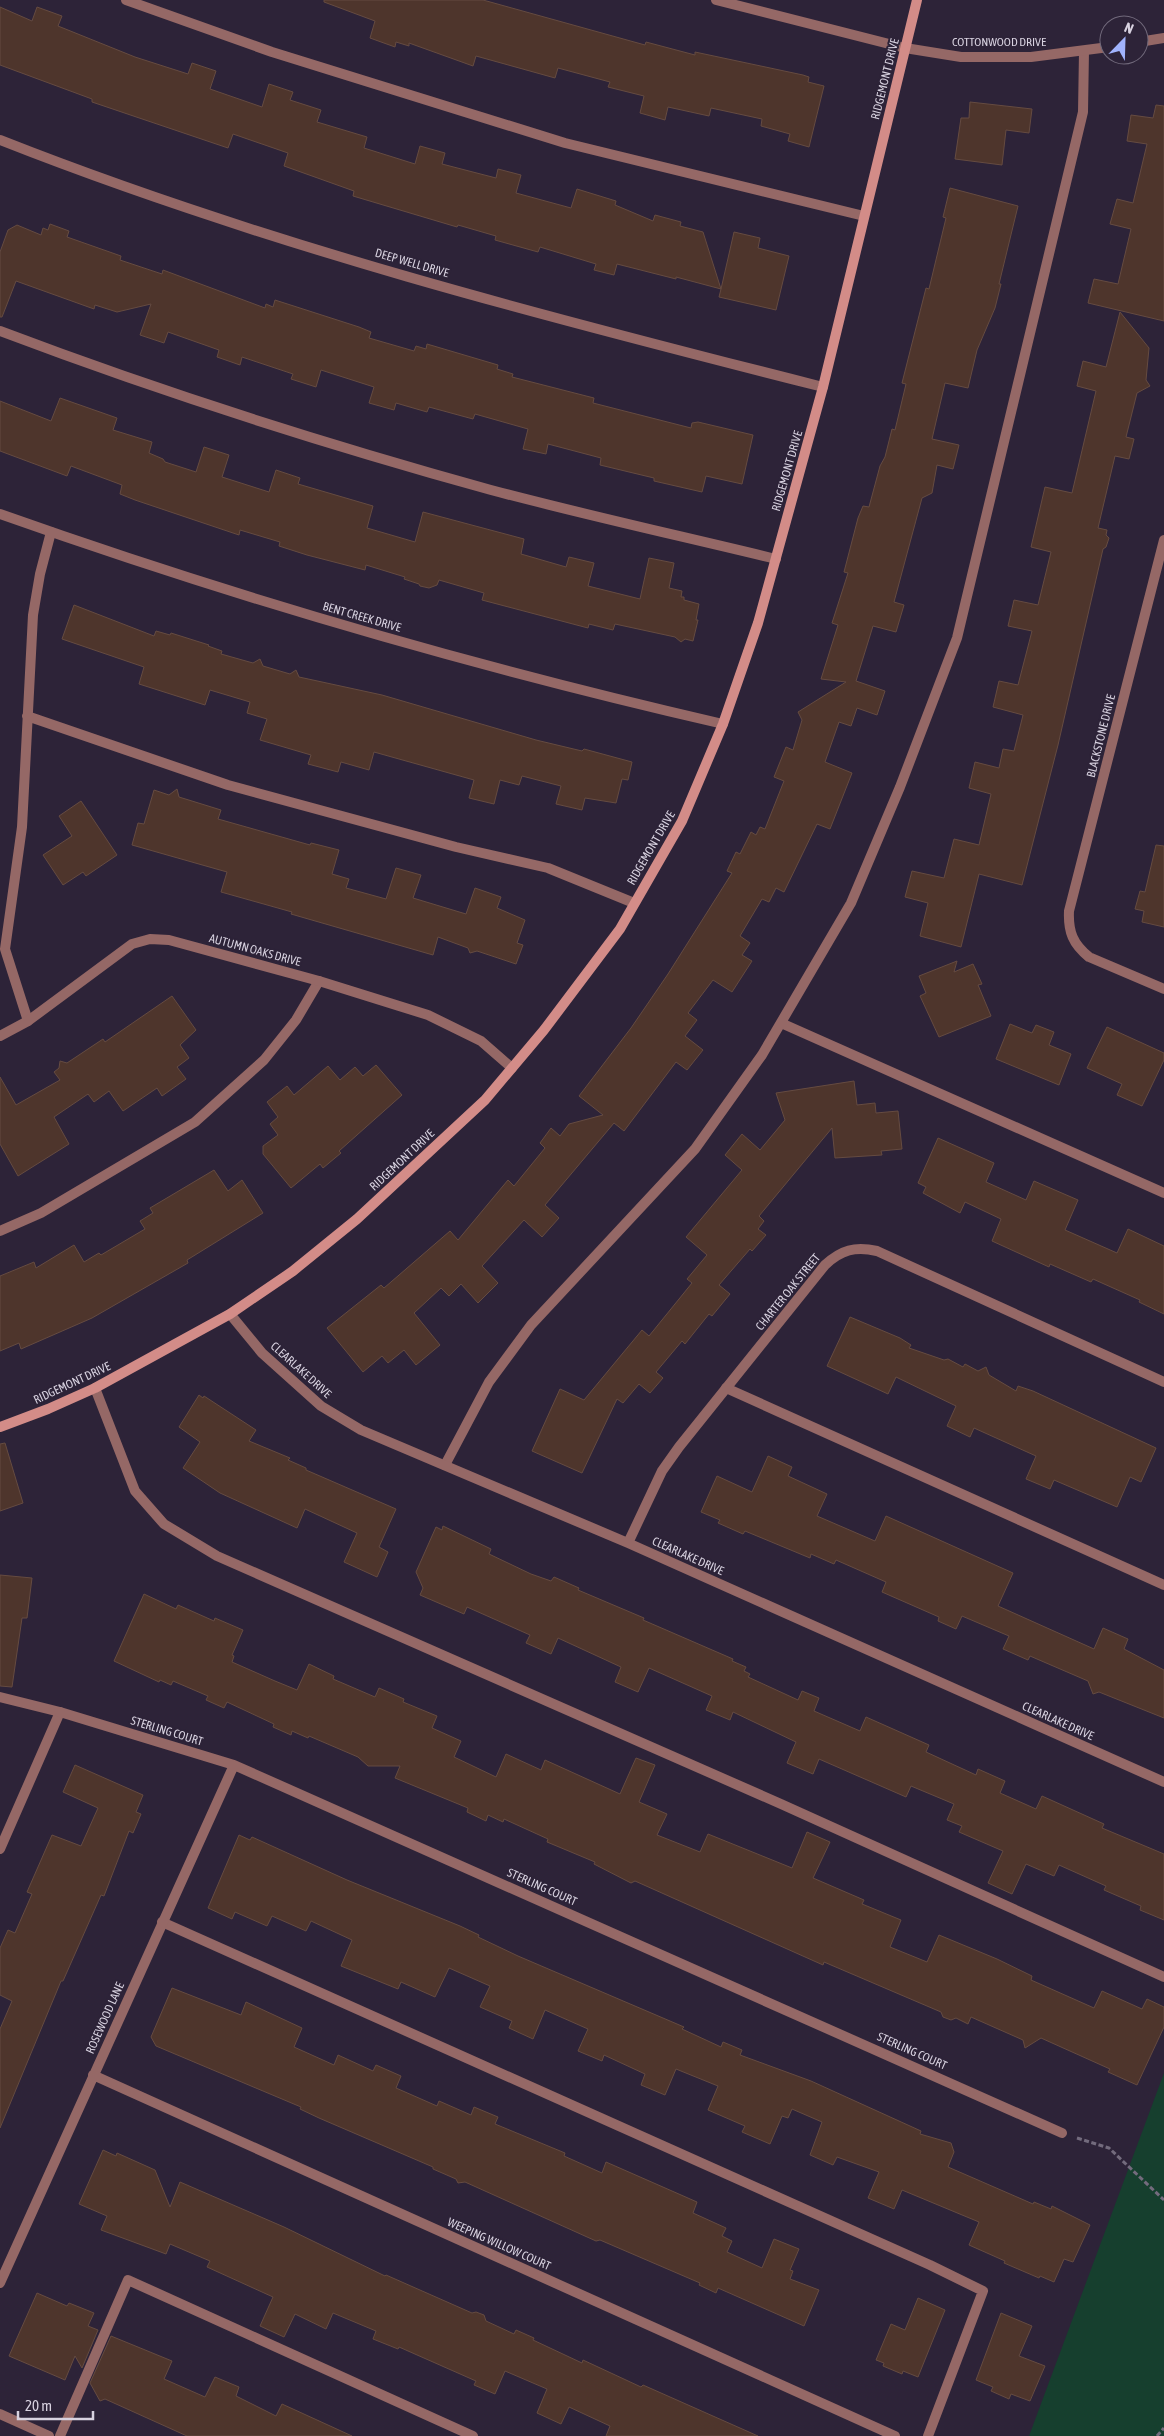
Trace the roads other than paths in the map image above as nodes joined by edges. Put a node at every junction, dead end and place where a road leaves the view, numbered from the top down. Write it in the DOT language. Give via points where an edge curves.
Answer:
graph roads {
  1 [pos="126,0"];
  2 [pos="716,0"];
  3 [pos="916,0"];
  4 [pos="1164,38"];
  5 [pos="1149,40"];
  6 [pos="905,48"];
  7 [pos="1099,49"];
  8 [pos="1084,51"];
  9 [pos="0,140"];
  10 [pos="864,216"];
  11 [pos="0,331"];
  12 [pos="823,387"];
  13 [pos="0,514"];
  14 [pos="51,532"];
  15 [pos="1164,540"];
  16 [pos="776,559"];
  17 [pos="27,716"];
  18 [pos="723,724"];
  19 [pos="634,903"];
  20 [pos="319,981"];
  21 [pos="1164,989"];
  22 [pos="28,1021"];
  23 [pos="781,1023"];
  24 [pos="0,1036"];
  25 [pos="512,1068"];
  26 [pos="1164,1193"];
  27 [pos="0,1231"];
  28 [pos="230,1314"];
  29 [pos="1164,1382"];
  30 [pos="95,1388"];
  31 [pos="726,1388"];
  32 [pos="0,1427"];
  33 [pos="445,1465"];
  34 [pos="628,1543"];
  35 [pos="1164,1585"];
  36 [pos="0,1697"];
  37 [pos="60,1712"];
  38 [pos="234,1765"];
  39 [pos="1164,1782"];
  40 [pos="0,1849"];
  41 [pos="162,1922"];
  42 [pos="1164,1977"];
  43 [pos="93,2075"];
  44 [pos="1062,2133"];
  45 [pos="0,2283"];
  46 [pos="0,2414"];
  47 [pos="49,2436"];
  48 [pos="60,2436"];
  49 [pos="473,2436"];
  50 [pos="895,2436"];
  51 [pos="928,2436"];
  1 -- 10 [label="street" via="272,52 565,143"];
  2 -- 6 [label="street, COTTONWOOD DRIVE"];
  3 -- 6 [label="street, RIDGEMONT DRIVE"];
  4 -- 5 [label="street"];
  6 -- 8 [label="street, COTTONWOOD DRIVE" via="961,57 1031,57"];
  6 -- 10 [label="street, RIDGEMONT DRIVE"];
  7 -- 8 [label="street, COTTONWOOD DRIVE"];
  8 -- 23 [label="street" via="1083,112 957,638 851,903"];
  9 -- 12 [label="street, DEEP WELL DRIVE" via="267,234 587,326"];
  10 -- 12 [label="street, RIDGEMONT DRIVE"];
  11 -- 16 [label="street" via="155,388 320,441 493,490"];
  12 -- 16 [label="street, RIDGEMONT DRIVE"];
  13 -- 14 [label="street, BENT CREEK DRIVE"];
  14 -- 17 [label="street" via="33,615"];
  14 -- 18 [label="street, BENT CREEK DRIVE" via="352,627 538,679"];
  15 -- 21 [label="street, BLACKSTONE DRIVE" via="1068,925 1071,938 1089,957"];
  16 -- 18 [label="street, RIDGEMONT DRIVE"];
  17 -- 19 [label="street" via="228,785 456,847 548,868"];
  17 -- 22 [label="street" via="22,827 5,949"];
  18 -- 19 [label="street, RIDGEMONT DRIVE" via="682,821"];
  19 -- 25 [label="street, RIDGEMONT DRIVE" via="620,929"];
  20 -- 22 [label="street, AUTUMN OAKS DRIVE" via="169,940 150,940 132,944 116,954"];
  20 -- 25 [label="street, AUTUMN OAKS DRIVE" via="456,1027 481,1041"];
  20 -- 27 [label="street" via="296,1020 264,1060 195,1122 41,1213"];
  22 -- 24 [label="street, AUTUMN OAKS DRIVE"];
  23 -- 26 [label="street"];
  23 -- 33 [label="street" via="695,1149 531,1326 489,1382"];
  25 -- 28 [label="street, RIDGEMONT DRIVE" via="484,1100 357,1219 293,1271"];
  28 -- 30 [label="street, RIDGEMONT DRIVE"];
  28 -- 33 [label="street, CLEARLAKE DRIVE" via="262,1353 321,1406 361,1430"];
  29 -- 31 [label="street, CHARTER OAK STREET" via="877,1251 863,1248 842,1252 825,1265"];
  30 -- 32 [label="street, RIDGEMONT DRIVE"];
  30 -- 42 [label="street" via="135,1491 164,1524 217,1556"];
  31 -- 34 [label="street, CHARTER OAK STREET" via="662,1471"];
  31 -- 35 [label="street"];
  33 -- 34 [label="street, CLEARLAKE DRIVE"];
  34 -- 39 [label="street, CLEARLAKE DRIVE"];
  36 -- 37 [label="street, STERLING COURT"];
  37 -- 38 [label="street, STERLING COURT"];
  37 -- 40 [label="street"];
  38 -- 41 [label="street, ROSEWOOD LANE"];
  38 -- 44 [label="street, STERLING COURT"];
  41 -- 43 [label="street, ROSEWOOD LANE"];
  41 -- 51 [label="street" via="983,2291"];
  43 -- 45 [label="street, ROSEWOOD LANE"];
  43 -- 50 [label="street, WEEPING WILLOW COURT"];
  46 -- 47 [label="street"];
  48 -- 49 [label="street" via="128,2280"];
}
